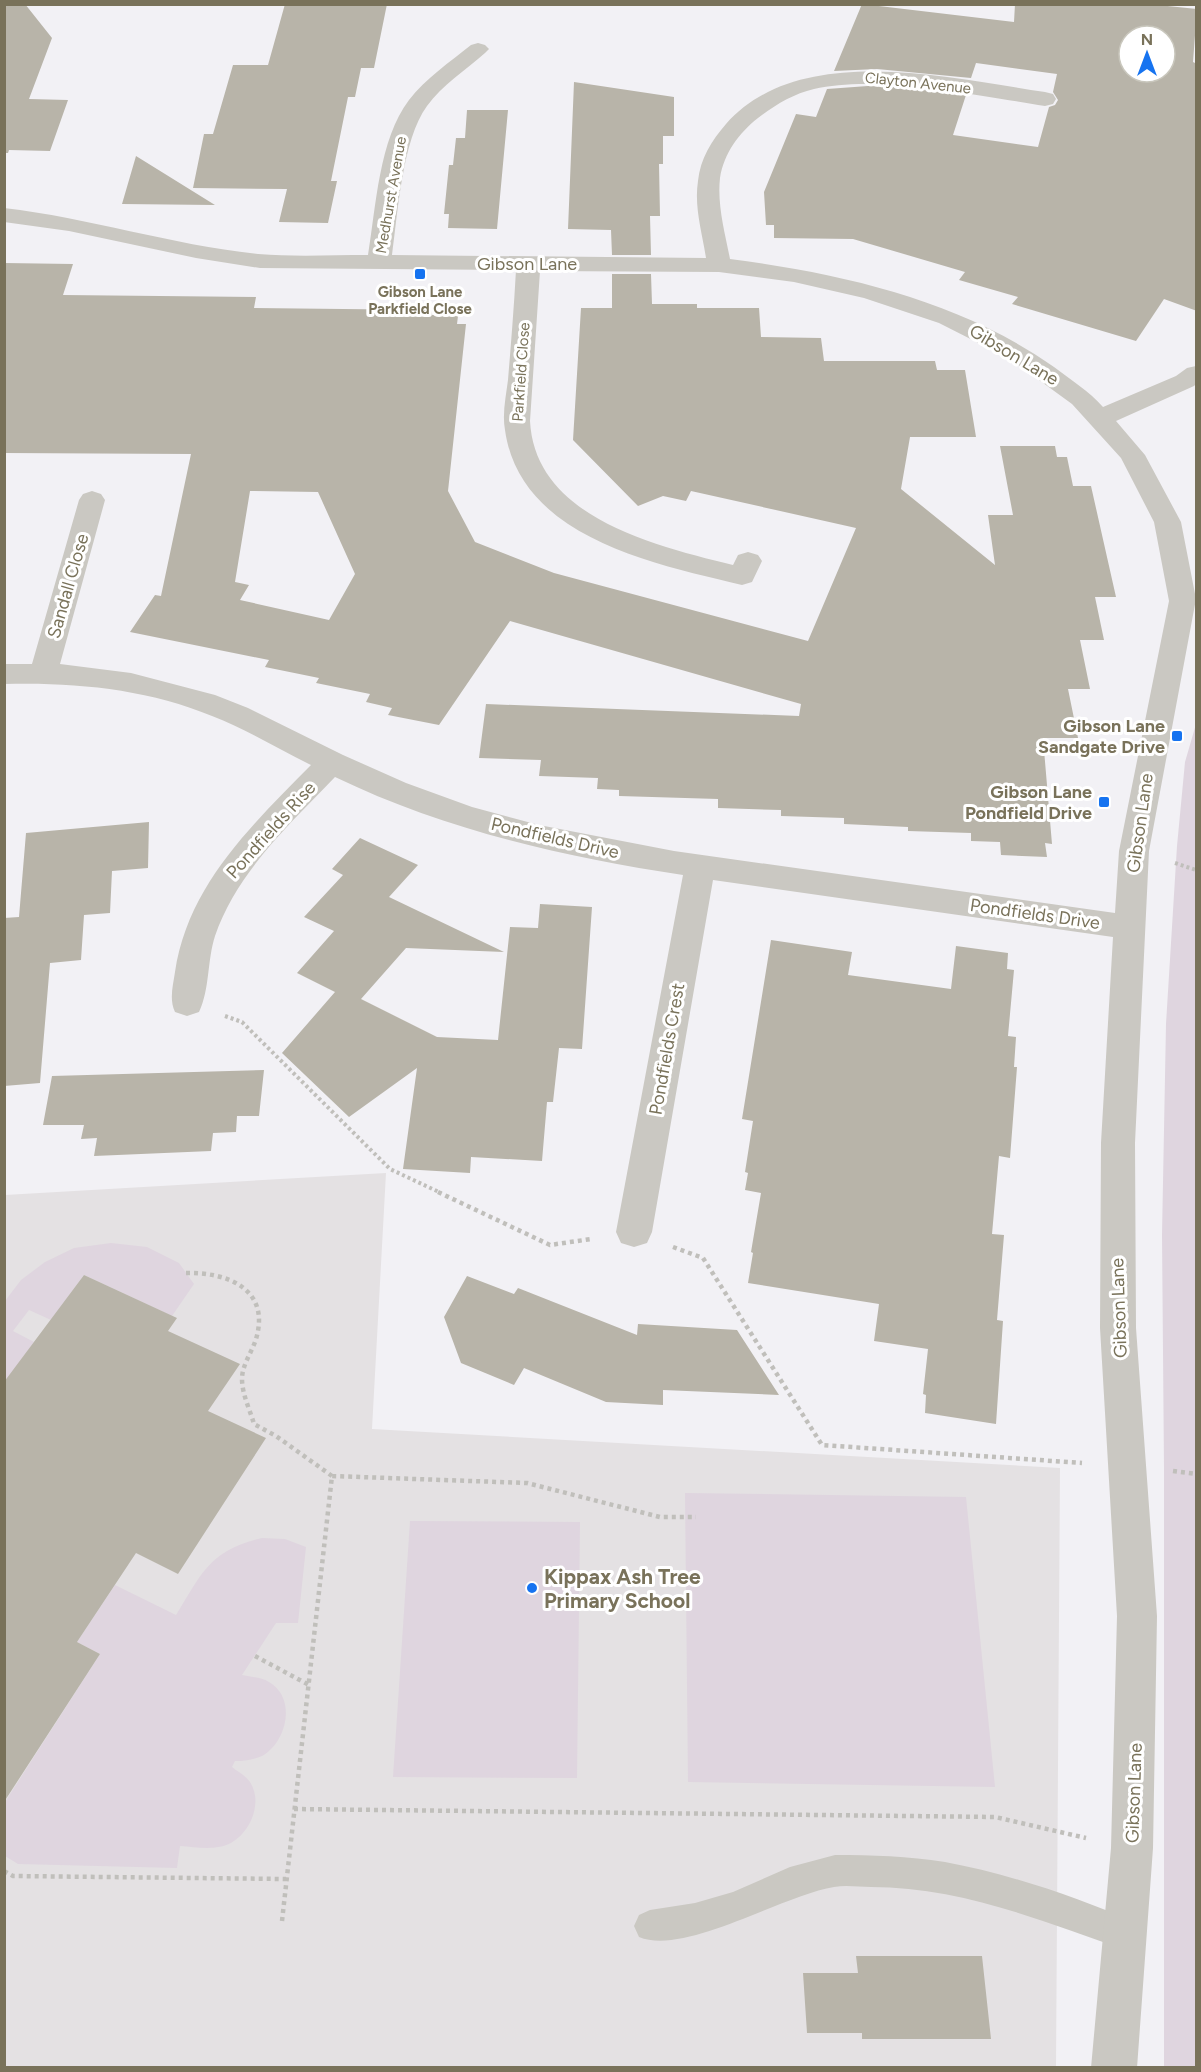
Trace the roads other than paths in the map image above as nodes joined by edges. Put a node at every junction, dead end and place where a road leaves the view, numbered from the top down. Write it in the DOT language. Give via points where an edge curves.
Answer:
graph roads {
  1 [pos="478,49"];
  2 [pos="1045,99"];
  3 [pos="4,215"];
  4 [pos="379,263"];
  5 [pos="528,264"];
  6 [pos="719,265"];
  7 [pos="1197,373"];
  8 [pos="1101,418"];
  9 [pos="92,500"];
  10 [pos="748,561"];
  11 [pos="1187,640"];
  12 [pos="44,672"];
  13 [pos="4,674"];
  14 [pos="331,763"];
  15 [pos="700,866"];
  16 [pos="1129,927"];
  17 [pos="187,1003"];
  18 [pos="634,1232"];
  19 [pos="650,1926"];
  20 [pos="1126,1934"];
  21 [pos="1114,2067"];
  1 -- 4 [label="street, Medhurst Avenue" via="427,93 403,129"];
  2 -- 6 [label="street, Clayton Avenue" via="874,77 829,79 780,94 732,130 711,168 709,195"];
  3 -- 4 [label="street, Gibson Lane" via="80,226 229,258"];
  4 -- 5 [label="street, Gibson Lane"];
  5 -- 6 [label="street, Gibson Lane"];
  5 -- 10 [label="street, Parkfield Close" via="517,430 529,466 540,483 586,523 643,550 742,576"];
  6 -- 8 [label="street, Gibson Lane" via="829,280 932,311 1025,358"];
  7 -- 8 [label="street"];
  8 -- 11 [label="street, Gibson Lane" via="1140,466 1167,518 1181,573"];
  9 -- 12 [label="street, Sandall Close"];
  11 -- 16 [label="street, Gibson Lane" via="1137,826"];
  12 -- 13 [label="street, Pondfields Drive"];
  12 -- 14 [label="street, Pondfields Drive" via="145,685 197,700 266,728"];
  14 -- 15 [label="street, Pondfields Drive" via="386,788 506,828 570,844"];
  14 -- 17 [label="street, Pondfields Rise" via="246,852 217,894 198,939"];
  15 -- 16 [label="street, Pondfields Drive"];
  15 -- 18 [label="street, Pondfields Crest"];
  16 -- 20 [label="street, Gibson Lane" via="1117,1220 1118,1328 1137,1628"];
  19 -- 20 [label="lane" via="695,1919 790,1883 835,1871 887,1871 945,1878 1010,1893"];
  20 -- 21 [label="street, Gibson Lane"];
}
